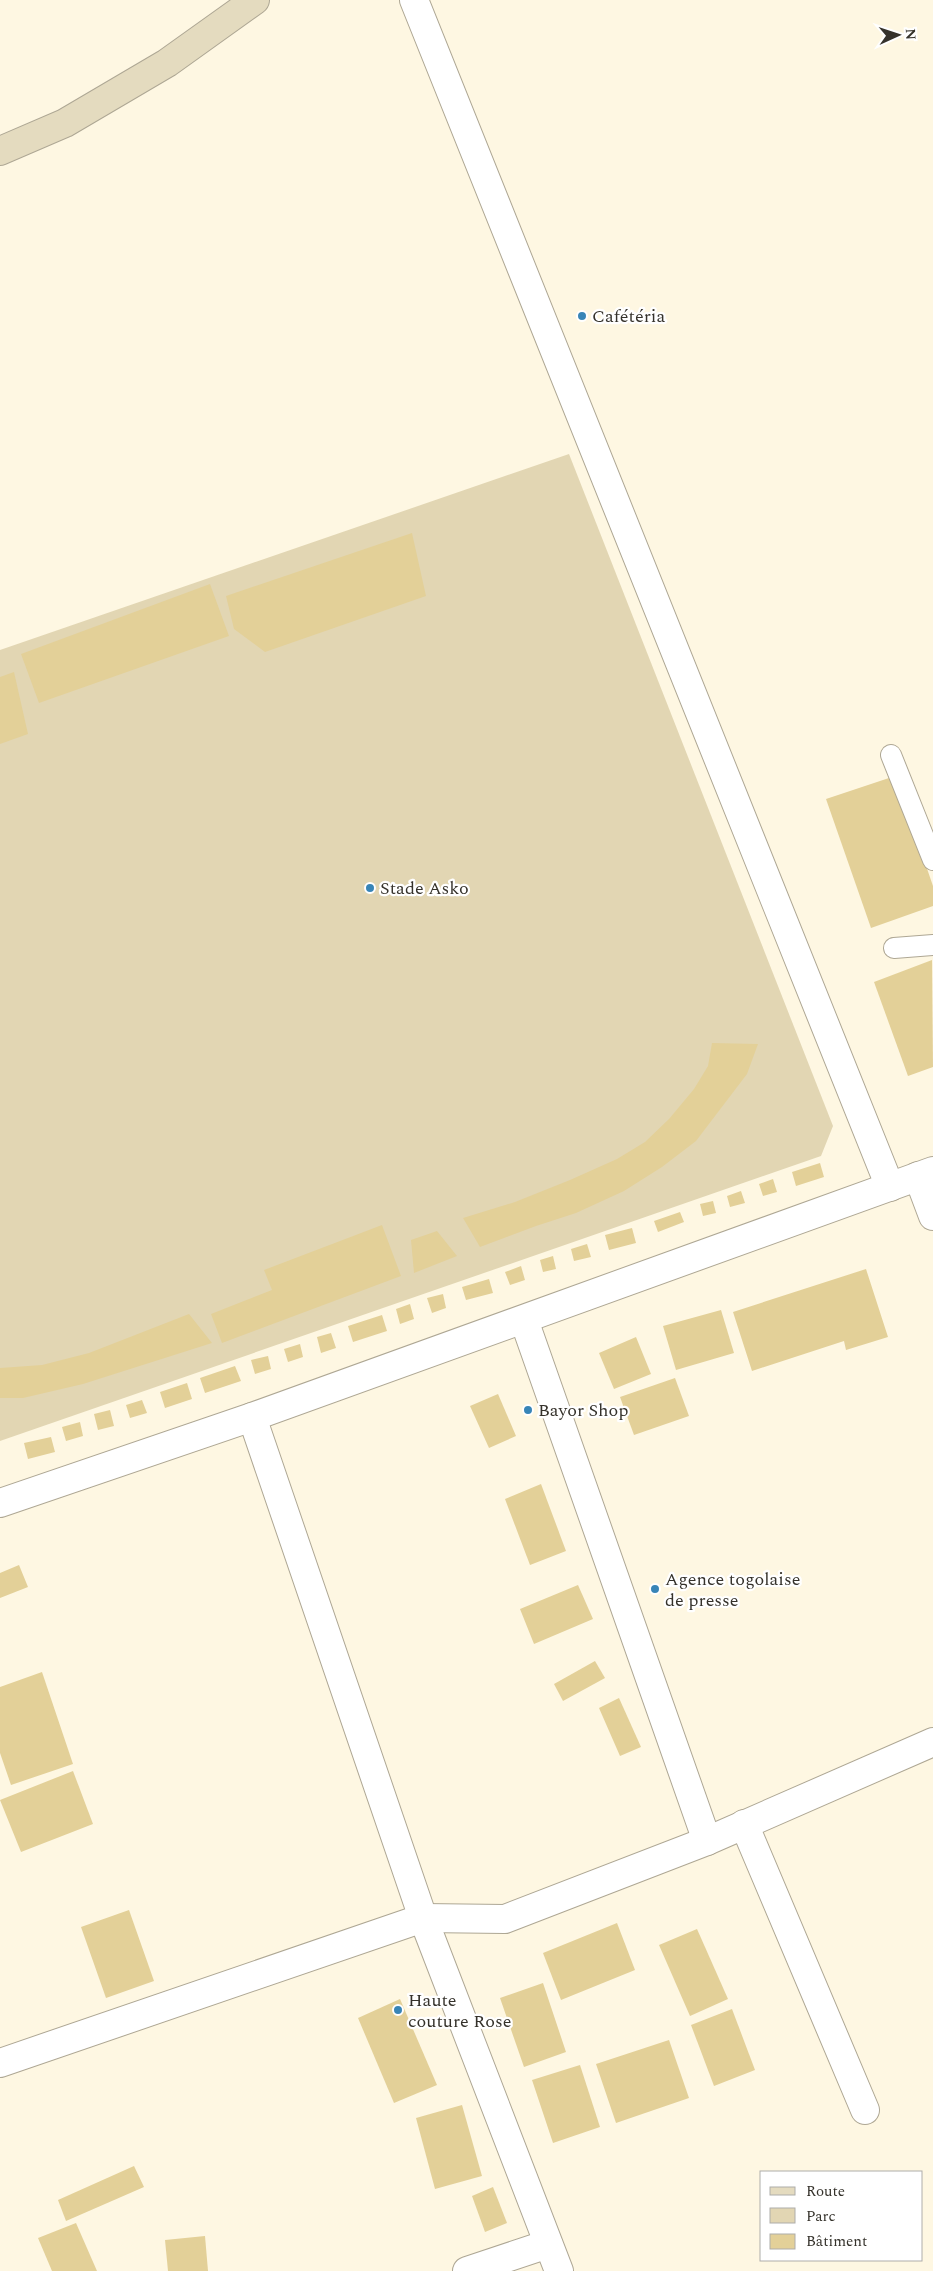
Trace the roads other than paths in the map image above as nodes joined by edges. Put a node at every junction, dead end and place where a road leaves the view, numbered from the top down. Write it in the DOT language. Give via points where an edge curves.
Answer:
graph roads {
  1 [pos="255,0"];
  2 [pos="414,0"];
  3 [pos="0,151"];
  4 [pos="891,755"];
  5 [pos="933,860"];
  6 [pos="933,945"];
  7 [pos="894,948"];
  8 [pos="926,1173"];
  9 [pos="890,1187"];
  10 [pos="933,1216"];
  11 [pos="524,1320"];
  12 [pos="252,1417"];
  13 [pos="0,1503"];
  14 [pos="933,1742"];
  15 [pos="744,1824"];
  16 [pos="707,1841"];
  17 [pos="423,1918"];
  18 [pos="0,2063"];
  19 [pos="865,2110"];
  20 [pos="548,2244"];
  21 [pos="467,2271"];
  22 [pos="559,2271"];
  1 -- 3 [label="main road" via="167,63 65,123"];
  2 -- 9 [label="street"];
  4 -- 5 [label="lane"];
  6 -- 7 [label="lane"];
  8 -- 9 [label="street"];
  8 -- 10 [label="street"];
  9 -- 11 [label="street"];
  11 -- 12 [label="street"];
  11 -- 16 [label="street"];
  12 -- 13 [label="street"];
  12 -- 17 [label="street"];
  14 -- 15 [label="street"];
  15 -- 16 [label="street"];
  15 -- 19 [label="street"];
  16 -- 17 [label="street" via="505,1918"];
  17 -- 18 [label="street"];
  17 -- 20 [label="street"];
  20 -- 21 [label="street"];
  20 -- 22 [label="street"];
}
